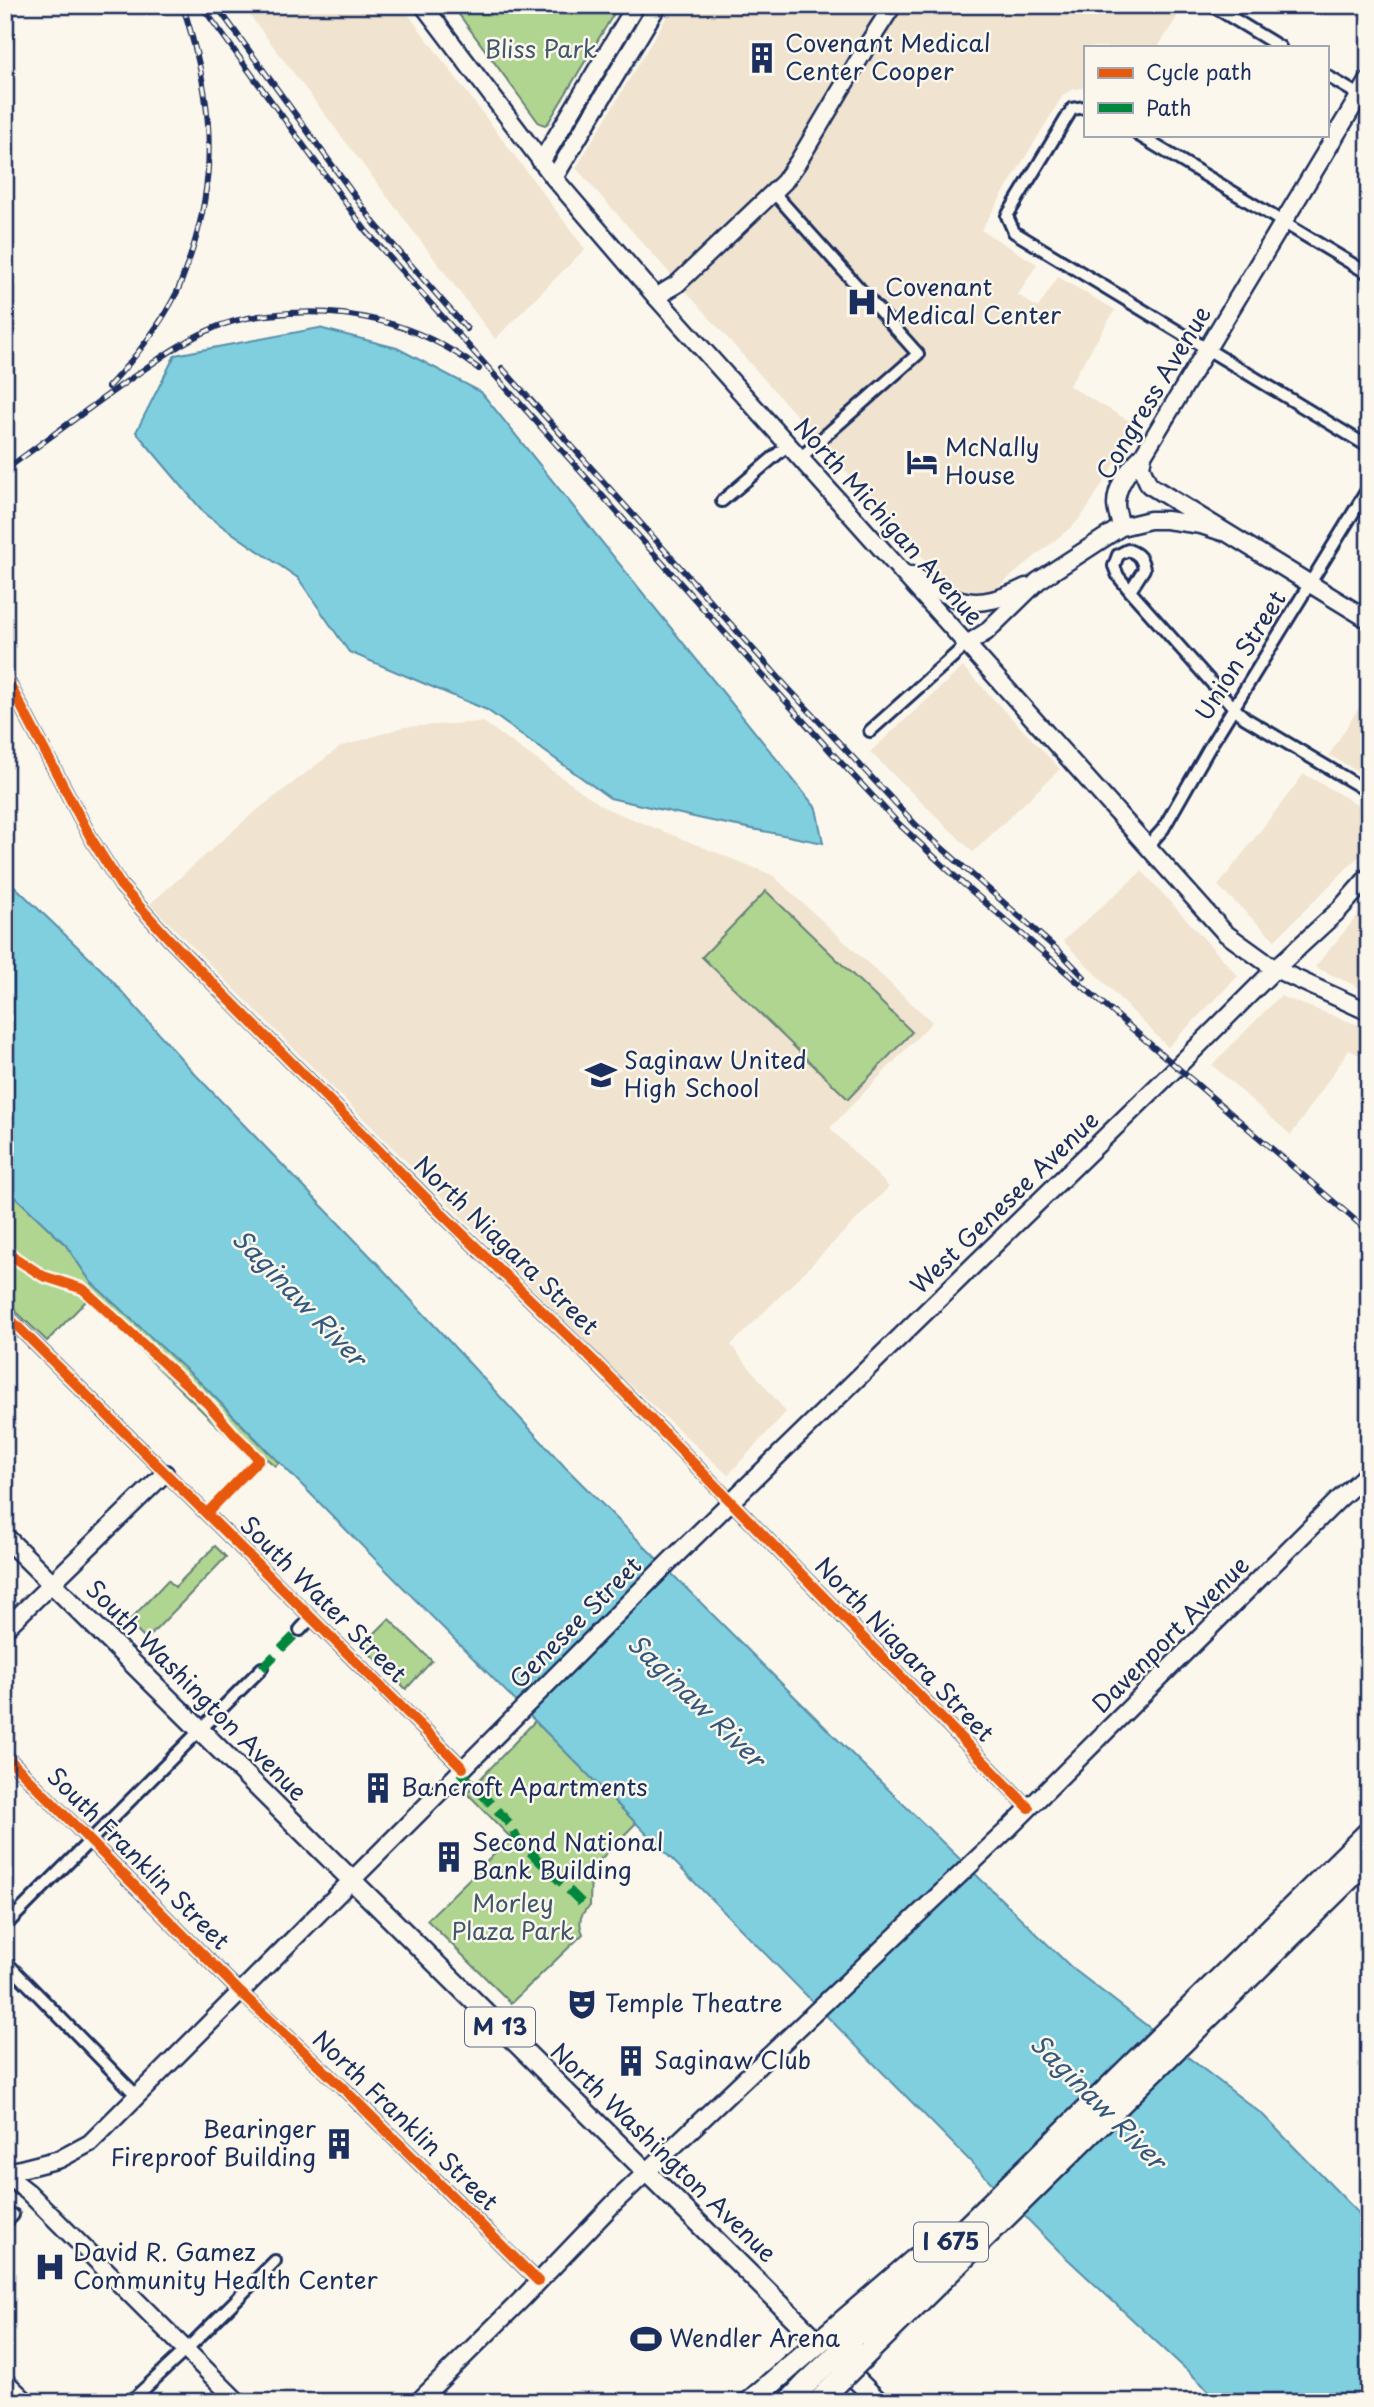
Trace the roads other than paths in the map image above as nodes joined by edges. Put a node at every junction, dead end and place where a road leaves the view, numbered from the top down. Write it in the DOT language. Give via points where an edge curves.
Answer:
graph roads {
  1 [pos="423,5"];
  2 [pos="636,5"];
  3 [pos="658,5"];
  4 [pos="894,5"];
  5 [pos="1211,5"];
  6 [pos="1278,46"];
  7 [pos="1328,77"];
  8 [pos="1369,80"];
  9 [pos="1364,99"];
  10 [pos="1084,107"];
  11 [pos="1140,136"];
  12 [pos="541,162"];
  13 [pos="554,178"];
  14 [pos="774,193"];
  15 [pos="1283,222"];
  16 [pos="1369,274"];
  17 [pos="656,297"];
  18 [pos="1207,349"];
  19 [pos="788,445"];
  20 [pos="1369,447"];
  21 [pos="1143,454"];
  22 [pos="800,458"];
  23 [pos="1369,487"];
  24 [pos="722,501"];
  25 [pos="1121,527"];
  26 [pos="1222,532"];
  27 [pos="897,566"];
  28 [pos="1038,581"];
  29 [pos="1309,584"];
  30 [pos="1130,591"];
  31 [pos="1369,620"];
  32 [pos="967,645"];
  33 [pos="5,676"];
  34 [pos="1234,708"];
  35 [pos="870,731"];
  36 [pos="1369,793"];
  37 [pos="1147,846"];
  38 [pos="1369,876"];
  39 [pos="1275,969"];
  40 [pos="1369,1012"];
  41 [pos="5,1314"];
  42 [pos="1369,1472"];
  43 [pos="165,1473"];
  44 [pos="731,1502"];
  45 [pos="5,1537"];
  46 [pos="670,1561"];
  47 [pos="52,1582"];
  48 [pos="311,1618"];
  49 [pos="5,1629"];
  50 [pos="300,1630"];
  51 [pos="262,1668"];
  52 [pos="200,1729"];
  53 [pos="5,1755"];
  54 [pos="463,1768"];
  55 [pos="1029,1808"];
  56 [pos="1369,1832"];
  57 [pos="91,1840"];
  58 [pos="1369,1859"];
  59 [pos="353,1881"];
  60 [pos="5,1926"];
  61 [pos="5,1961"];
  62 [pos="241,1993"];
  63 [pos="137,2096"];
  64 [pos="1051,2144"];
  65 [pos="649,2172"];
  66 [pos="5,2173"];
  67 [pos="275,2261"];
  68 [pos="538,2281"];
  69 [pos="186,2350"];
  70 [pos="5,2381"];
  71 [pos="816,2395"];
  72 [pos="27,2402"];
  73 [pos="130,2402"];
  74 [pos="239,2402"];
  75 [pos="418,2402"];
  76 [pos="750,2402"];
  77 [pos="789,2402"];
  78 [pos="879,2402"];
  1 -- 12 [label="main road, North Michigan Avenue"];
  2 -- 12 [label="main road"];
  3 -- 13 [label="main road"];
  4 -- 14 [label="main road" via="798,162"];
  5 -- 6 [label="street"];
  7 -- 9 [label="street"];
  8 -- 9 [label="main road, Congress Avenue"];
  9 -- 15 [label="main road, Congress Avenue"];
  10 -- 18 [label="street" via="1073,109 1007,216 1014,232"];
  11 -- 15 [label="street"];
  12 -- 13 [label="main road, North Michigan Avenue"];
  13 -- 17 [label="main road, North Michigan Avenue"];
  14 -- 17 [label="main road" via="677,284"];
  14 -- 22 [label="street" via="918,354"];
  15 -- 16 [label="street"];
  15 -- 18 [label="main road, Congress Avenue"];
  17 -- 19 [label="main road, North Michigan Avenue"];
  18 -- 20 [label="street"];
  18 -- 21 [label="main road, Congress Avenue"];
  19 -- 22 [label="main road, North Michigan Avenue"];
  19 -- 24 [label="street"];
  21 -- 25 [label="main road, Congress Avenue" via="1120,486 1116,504"];
  21 -- 26 [label="main road" via="1141,467 1149,485"];
  22 -- 27 [label="main road, North Michigan Avenue"];
  23 -- 29 [label="street, Union Street"];
  25 -- 26 [label="main road" via="1166,520"];
  25 -- 28 [label="main road"];
  26 -- 29 [label="main road"];
  27 -- 28 [label="main road" via="946,596 981,603"];
  27 -- 32 [label="main road, North Michigan Avenue"];
  28 -- 32 [label="main road"];
  29 -- 31 [label="main road"];
  29 -- 34 [label="street, Union Street"];
  30 -- 34 [label="street"];
  32 -- 35 [label="street"];
  32 -- 37 [label="main road, North Michigan Avenue"];
  33 -- 44 [label="street, North Niagara Street" via="121,886"];
  34 -- 36 [label="street"];
  34 -- 37 [label="street, Union Street" via="1163,829"];
  37 -- 39 [label="main road, North Michigan Avenue" via="1225,933"];
  38 -- 39 [label="main road, West Genesee Avenue"];
  39 -- 40 [label="main road, North Michigan Avenue"];
  39 -- 44 [label="main road, West Genesee Avenue"];
  41 -- 43 [label="street, South Water Street"];
  42 -- 55 [label="main road, Davenport Avenue"];
  43 -- 47 [label="main road"];
  43 -- 48 [label="street, South Water Street"];
  44 -- 46 [label="main road, West Genesee Avenue"];
  44 -- 55 [label="street, North Niagara Street"];
  45 -- 47 [label="main road, South Washington Avenue / M 13"];
  46 -- 54 [label="main road, Genesee Street"];
  47 -- 49 [label="main road"];
  47 -- 52 [label="main road, South Washington Avenue / M 13"];
  48 -- 50 [label="street"];
  48 -- 54 [label="street, South Water Street"];
  51 -- 52 [label="street"];
  52 -- 57 [label="street"];
  52 -- 59 [label="main road, South Washington Avenue / M 13"];
  53 -- 57 [label="street, South Franklin Street"];
  54 -- 59 [label="main road, Genesee Street"];
  55 -- 65 [label="main road, Davenport Avenue"];
  56 -- 64 [label="highway, I 675"];
  57 -- 60 [label="street"];
  57 -- 62 [label="street, South Franklin Street"];
  58 -- 71 [label="highway, I 675, bridge"];
  59 -- 62 [label="main road, Genesee Street"];
  59 -- 65 [label="main road, North Washington Avenue / M 13"];
  61 -- 63 [label="street"];
  62 -- 63 [label="main road, Genesee Street"];
  62 -- 68 [label="street, North Franklin Street"];
  63 -- 66 [label="main road, Genesee Street" via="78,2151"];
  64 -- 71 [label="highway, I 675, bridge"];
  64 -- 76 [label="highway, bridge" via="1019,2163"];
  65 -- 68 [label="main road, Davenport Avenue"];
  65 -- 78 [label="main road, North Washington Avenue / M 13"];
  66 -- 69 [label="main road"];
  67 -- 69 [label="street"];
  68 -- 75 [label="main road, Davenport Avenue"];
  69 -- 73 [label="street"];
  69 -- 74 [label="main road"];
  70 -- 72 [label="main road"];
  71 -- 77 [label="highway, I 675"];
}
